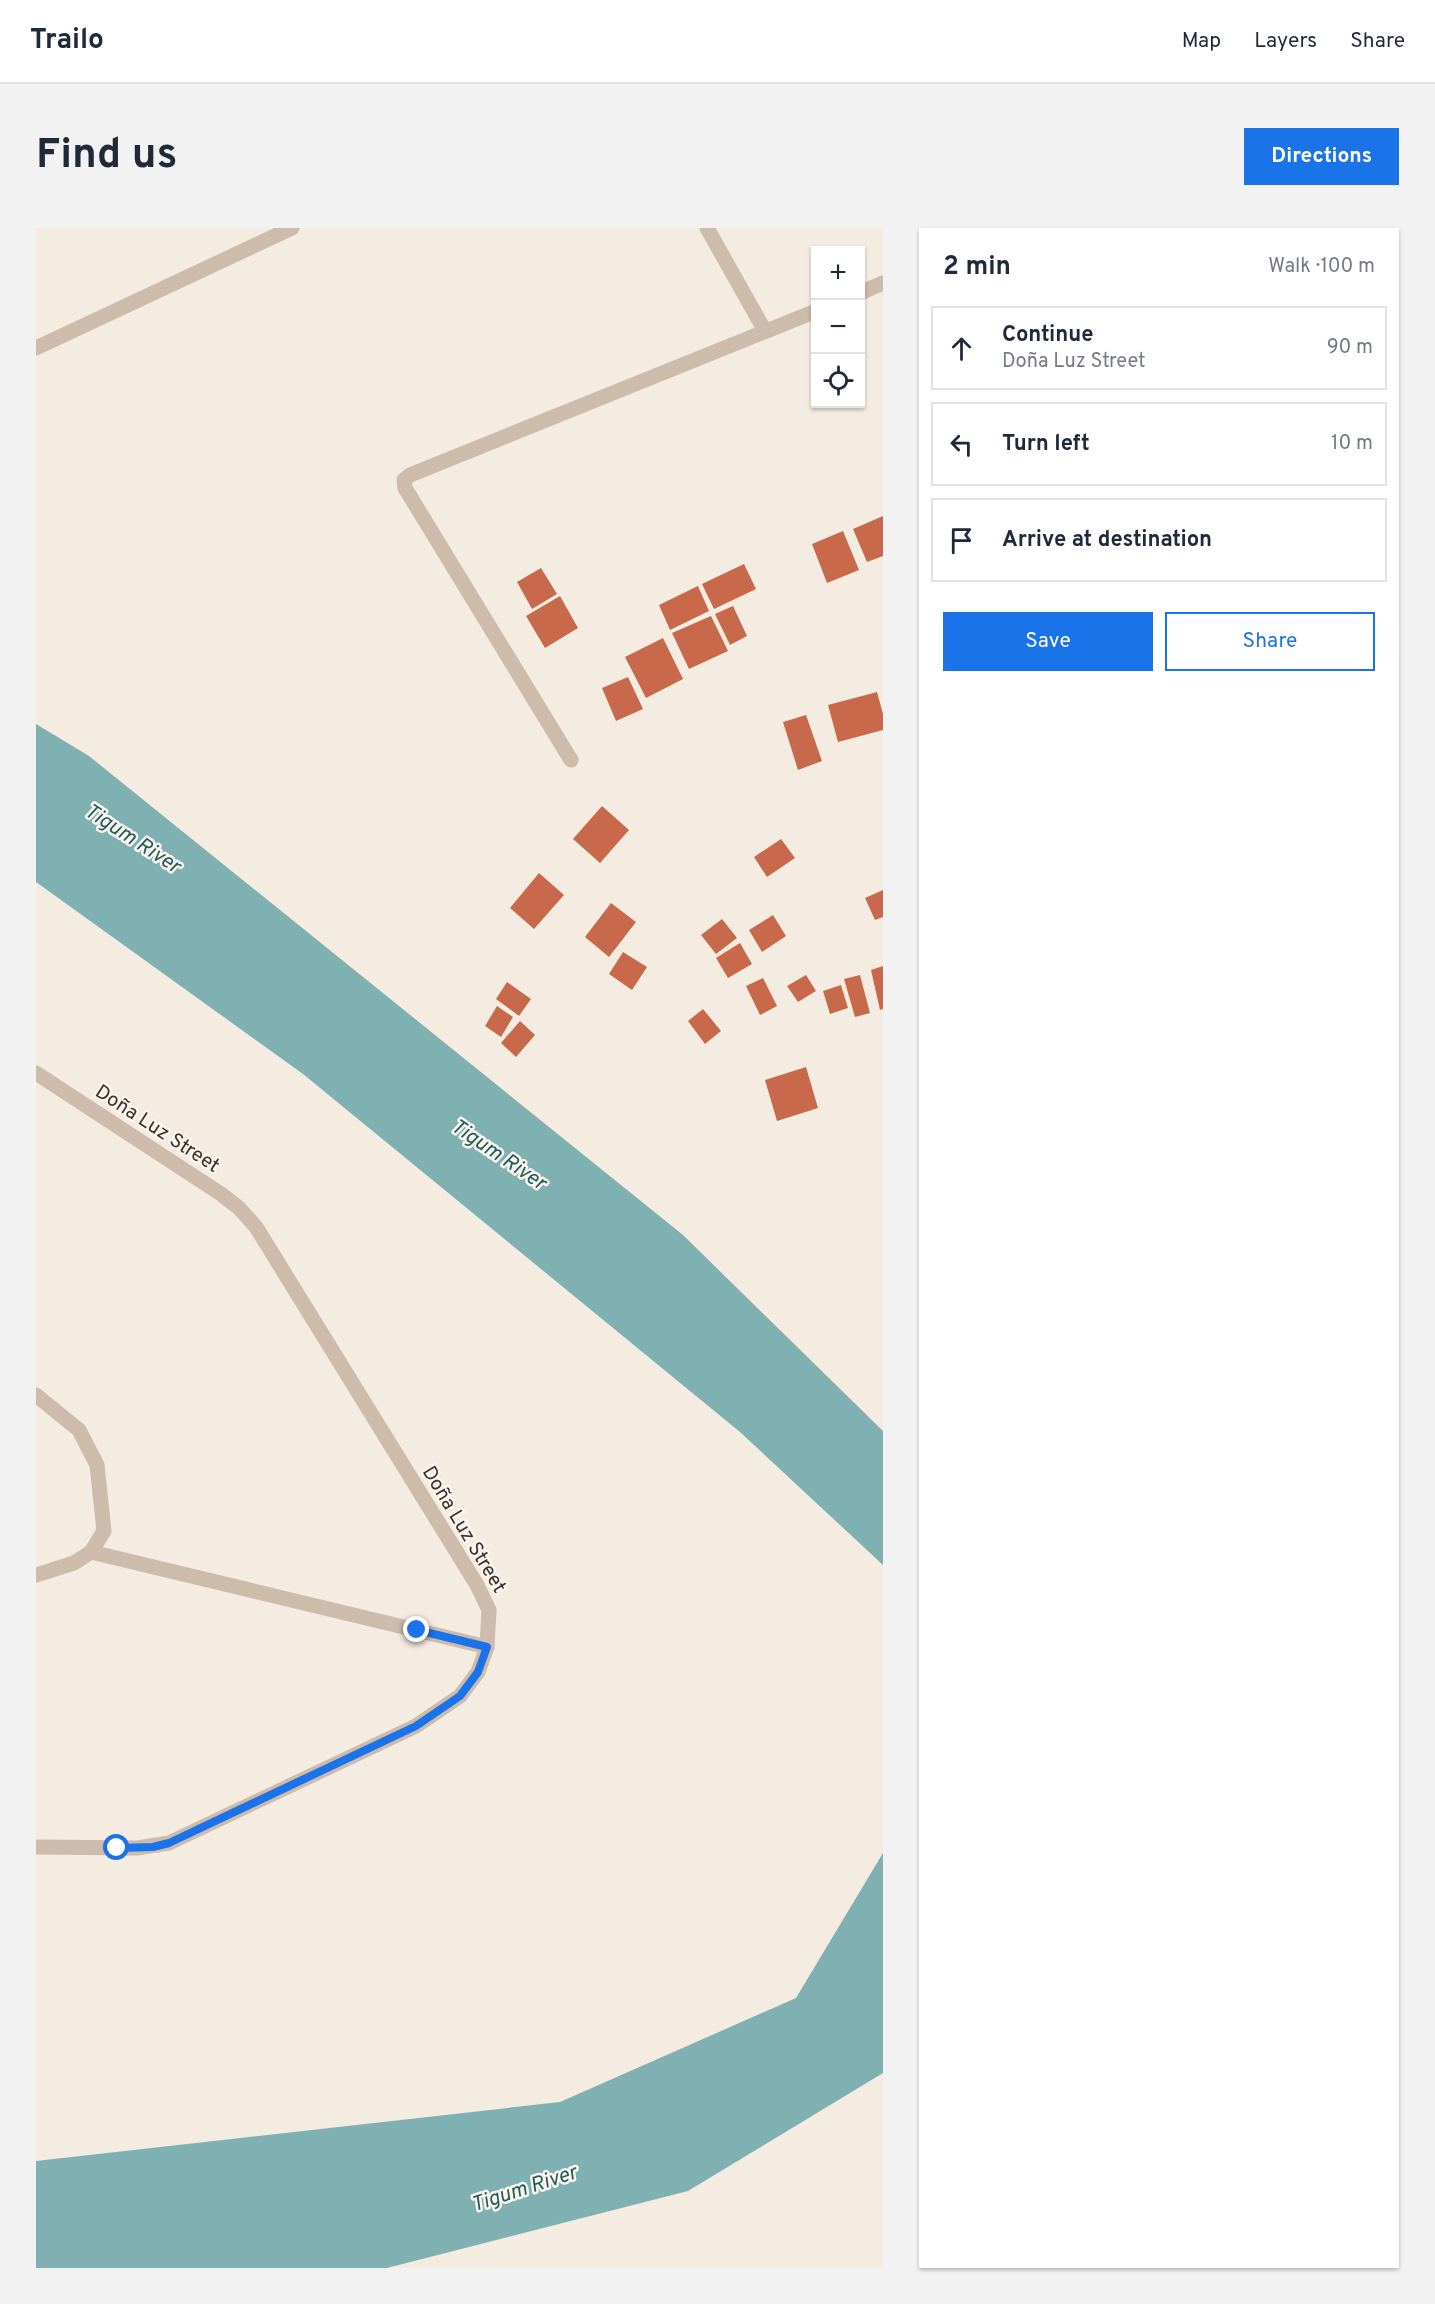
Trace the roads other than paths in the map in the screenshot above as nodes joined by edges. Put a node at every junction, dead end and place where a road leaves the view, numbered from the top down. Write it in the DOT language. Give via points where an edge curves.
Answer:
graph roads {
  1 [pos="292,228"];
  2 [pos="707,228"];
  3 [pos="883,284"];
  4 [pos="865,291"];
  5 [pos="811,313"];
  6 [pos="765,331"];
  7 [pos="36,348"];
  8 [pos="571,760"];
  9 [pos="36,1073"];
  10 [pos="36,1395"];
  11 [pos="91,1552"];
  12 [pos="36,1575"];
  13 [pos="487,1647"];
  14 [pos="36,1847"];
  1 -- 7 [label="street"];
  2 -- 6 [label="street"];
  3 -- 4 [label="street"];
  5 -- 6 [label="street"];
  6 -- 8 [label="street" via="404,480 405,488"];
  9 -- 13 [label="street, Doña Luz Street" via="221,1194 256,1227 477,1585 489,1610"];
  10 -- 11 [label="street" via="79,1430 97,1465 104,1531"];
  11 -- 12 [label="street" via="74,1563"];
  11 -- 13 [label="street"];
  13 -- 14 [label="street, Doña Luz Street" via="478,1672 460,1696 416,1726 169,1843 137,1848"];
}
